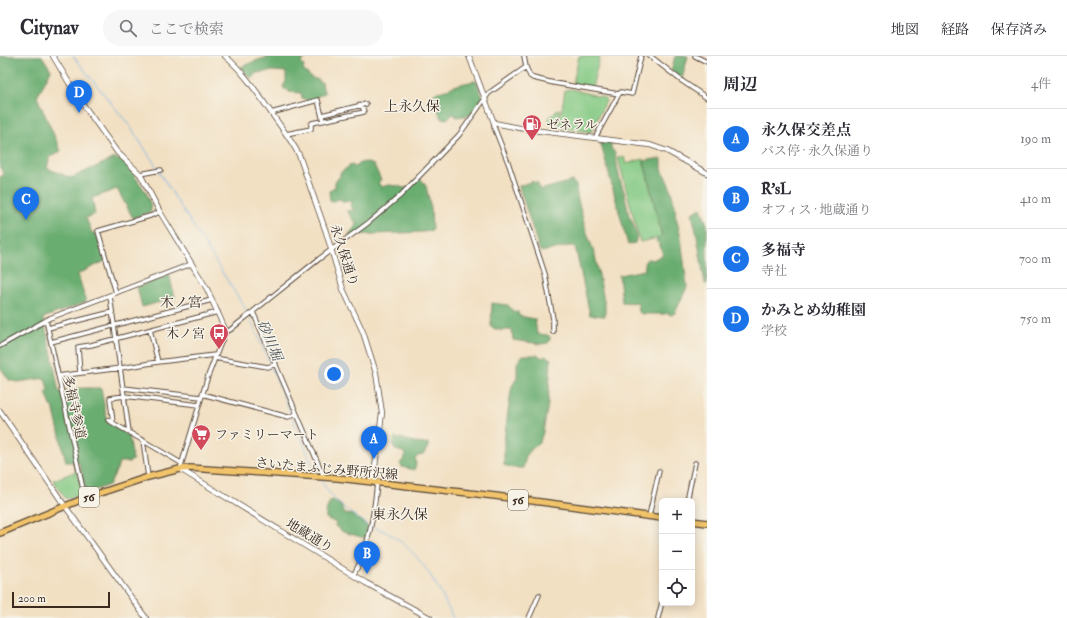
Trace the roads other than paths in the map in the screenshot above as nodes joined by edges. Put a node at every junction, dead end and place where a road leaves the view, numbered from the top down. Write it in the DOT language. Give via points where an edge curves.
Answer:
graph roads {
  1 [pos="53,56"];
  2 [pos="225,56"];
  3 [pos="469,56"];
  4 [pos="524,56"];
  5 [pos="641,56"];
  6 [pos="650,56"];
  7 [pos="695,56"];
  8 [pos="707,62"];
  9 [pos="526,67"];
  10 [pos="619,94"];
  11 [pos="484,98"];
  12 [pos="707,98"];
  13 [pos="271,113"];
  14 [pos="322,115"];
  15 [pos="323,121"];
  16 [pos="494,123"];
  17 [pos="286,134"];
  18 [pos="595,138"];
  19 [pos="161,170"];
  20 [pos="707,173"];
  21 [pos="140,174"];
  22 [pos="160,212"];
  23 [pos="331,249"];
  24 [pos="191,264"];
  25 [pos="116,293"];
  26 [pos="110,296"];
  27 [pos="212,300"];
  28 [pos="112,312"];
  29 [pos="218,312"];
  30 [pos="252,313"];
  31 [pos="46,320"];
  32 [pos="114,325"];
  33 [pos="48,328"];
  34 [pos="150,330"];
  35 [pos="225,332"];
  36 [pos="554,332"];
  37 [pos="116,338"];
  38 [pos="51,342"];
  39 [pos="0,346"];
  40 [pos="214,356"];
  41 [pos="158,362"];
  42 [pos="275,364"];
  43 [pos="120,368"];
  44 [pos="80,373"];
  45 [pos="58,376"];
  46 [pos="123,388"];
  47 [pos="163,392"];
  48 [pos="202,395"];
  49 [pos="124,396"];
  50 [pos="162,401"];
  51 [pos="199,405"];
  52 [pos="0,411"];
  53 [pos="298,414"];
  54 [pos="108,420"];
  55 [pos="113,423"];
  56 [pos="129,432"];
  57 [pos="143,440"];
  58 [pos="695,464"];
  59 [pos="180,466"];
  60 [pos="659,471"];
  61 [pos="148,477"];
  62 [pos="324,477"];
  63 [pos="375,483"];
  64 [pos="85,498"];
  65 [pos="689,498"];
  66 [pos="66,506"];
  67 [pos="649,516"];
  68 [pos="659,518"];
  69 [pos="695,521"];
  70 [pos="707,522"];
  71 [pos="0,533"];
  72 [pos="354,574"];
  73 [pos="539,595"];
  74 [pos="661,606"];
  75 [pos="146,618"];
  76 [pos="430,618"];
  77 [pos="529,618"];
  78 [pos="658,618"];
  1 -- 21 [label="street" via="114,147"];
  2 -- 13 [label="street, 永久保通り" via="237,66"];
  3 -- 11 [label="street"];
  4 -- 9 [label="street"];
  5 -- 10 [label="street" via="632,94"];
  6 -- 12 [label="street"];
  7 -- 8 [label="street"];
  9 -- 10 [label="street" via="533,78"];
  9 -- 11 [label="street" via="494,88"];
  10 -- 18 [label="street"];
  11 -- 16 [label="street"];
  11 -- 23 [label="street" via="459,135 415,181 368,223"];
  13 -- 14 [label="street" via="318,100"];
  13 -- 17 [label="street, 永久保通り"];
  14 -- 15 [label="street"];
  14 -- 15 [label="street" via="364,104 364,112"];
  15 -- 17 [label="street" via="312,123 311,128"];
  16 -- 18 [label="street"];
  16 -- 36 [label="street" via="543,269"];
  17 -- 23 [label="street, 永久保通り" via="299,155"];
  18 -- 20 [label="street" via="661,148"];
  19 -- 21 [label="street"];
  21 -- 22 [label="street"];
  22 -- 24 [label="street"];
  22 -- 25 [label="street" via="98,232"];
  23 -- 30 [label="street"];
  23 -- 63 [label="street, 永久保通り" via="343,289 363,332 376,373 382,413"];
  24 -- 25 [label="street"];
  24 -- 27 [label="street"];
  25 -- 26 [label="street"];
  26 -- 28 [label="street"];
  26 -- 31 [label="street"];
  27 -- 29 [label="street"];
  27 -- 32 [label="street"];
  28 -- 32 [label="street"];
  28 -- 33 [label="street"];
  29 -- 34 [label="street"];
  29 -- 35 [label="street"];
  30 -- 35 [label="street"];
  30 -- 42 [label="street"];
  31 -- 33 [label="street, 多福寺参道"];
  31 -- 39 [label="street"];
  32 -- 37 [label="street"];
  32 -- 38 [label="street"];
  33 -- 38 [label="street, 多福寺参道"];
  34 -- 37 [label="street"];
  34 -- 41 [label="street"];
  35 -- 40 [label="street"];
  37 -- 43 [label="street"];
  37 -- 44 [label="street" via="78,347"];
  38 -- 45 [label="street, 多福寺参道"];
  40 -- 41 [label="street"];
  40 -- 42 [label="street" via="269,367"];
  40 -- 48 [label="street"];
  41 -- 43 [label="street"];
  42 -- 53 [label="street"];
  43 -- 44 [label="street"];
  43 -- 46 [label="street"];
  44 -- 45 [label="street"];
  45 -- 64 [label="street, 多福寺参道"];
  46 -- 47 [label="street"];
  46 -- 49 [label="street"];
  47 -- 48 [label="street"];
  47 -- 50 [label="street"];
  48 -- 51 [label="street"];
  48 -- 53 [label="street" via="290,417"];
  49 -- 50 [label="street"];
  49 -- 55 [label="street" via="110,398"];
  49 -- 56 [label="street"];
  50 -- 51 [label="street"];
  51 -- 59 [label="street"];
  52 -- 66 [label="street"];
  53 -- 62 [label="street"];
  54 -- 55 [label="street"];
  55 -- 56 [label="street"];
  56 -- 57 [label="street"];
  57 -- 59 [label="street"];
  57 -- 61 [label="street"];
  58 -- 65 [label="street"];
  59 -- 61 [label="main road, さいたまふじみ野所沢線 / 56"];
  59 -- 62 [label="main road, さいたまふじみ野所沢線 / 56"];
  59 -- 72 [label="street, 地蔵通り"];
  60 -- 67 [label="street"];
  61 -- 64 [label="main road, さいたまふじみ野所沢線 / 56"];
  62 -- 63 [label="main road, さいたまふじみ野所沢線 / 56"];
  63 -- 67 [label="main road, さいたまふじみ野所沢線 / 56"];
  63 -- 72 [label="street, 永久保通り" via="369,530"];
  64 -- 66 [label="main road, さいたまふじみ野所沢線 / 56"];
  66 -- 71 [label="main road, さいたまふじみ野所沢線 / 56"];
  66 -- 75 [label="street"];
  67 -- 68 [label="main road, さいたまふじみ野所沢線 / 56"];
  69 -- 70 [label="main road"];
  72 -- 76 [label="street, 地蔵通り"];
  73 -- 77 [label="street"];
  74 -- 78 [label="street"];
}
